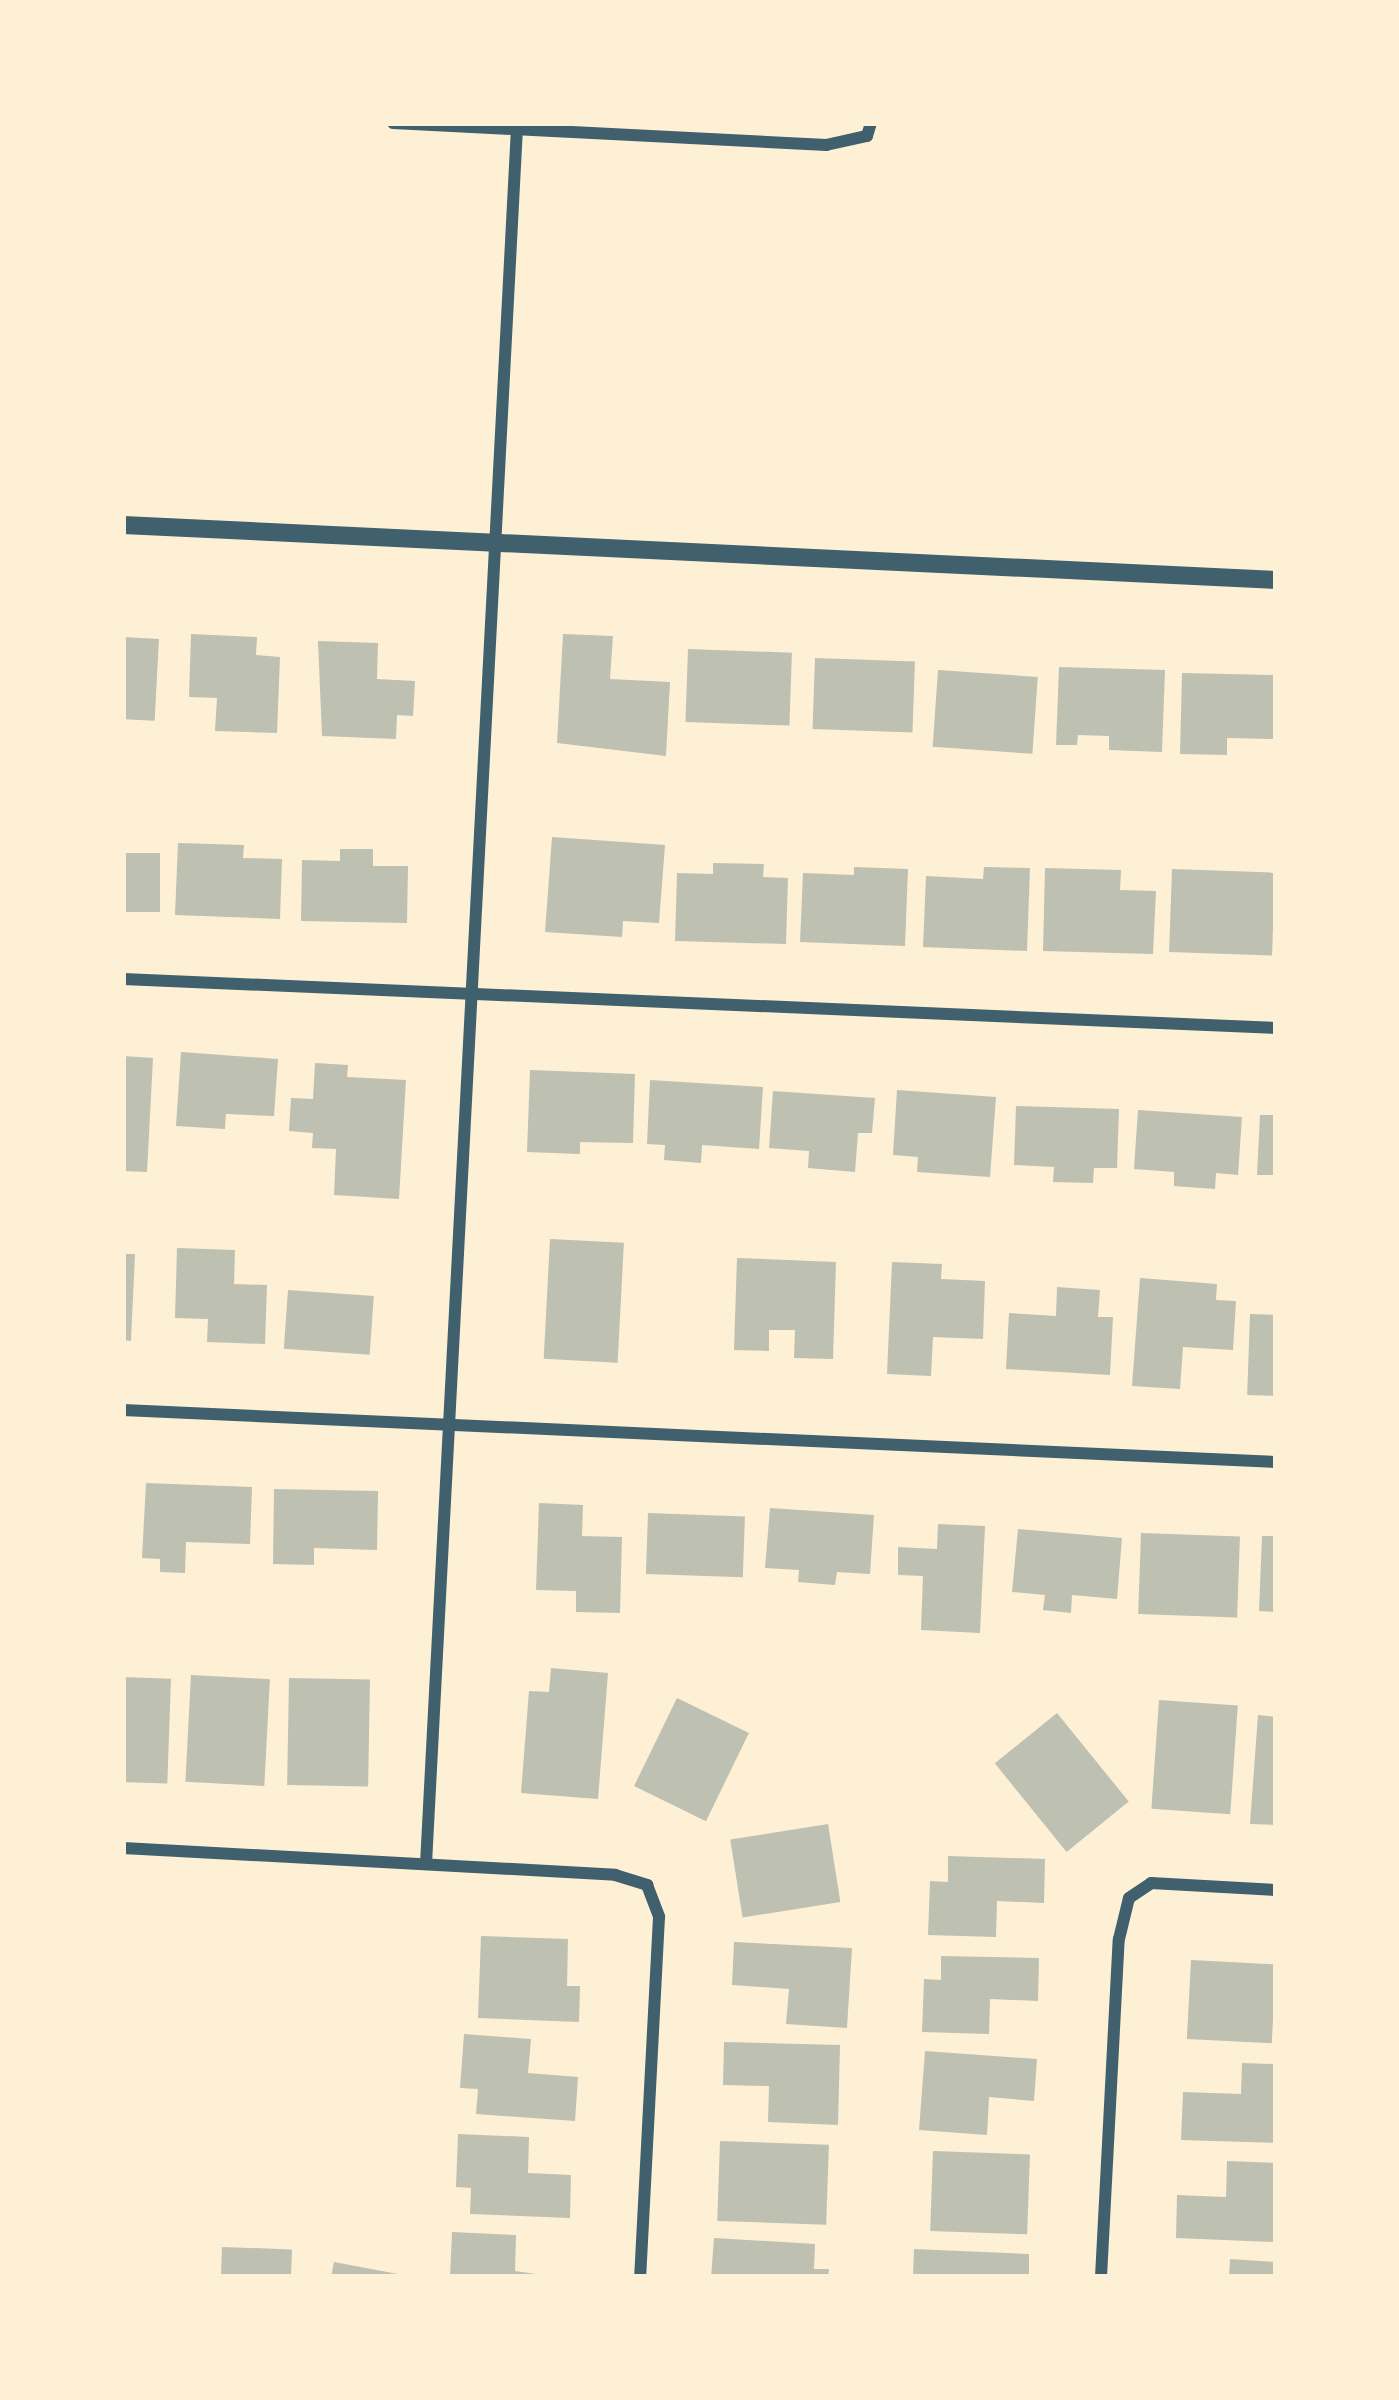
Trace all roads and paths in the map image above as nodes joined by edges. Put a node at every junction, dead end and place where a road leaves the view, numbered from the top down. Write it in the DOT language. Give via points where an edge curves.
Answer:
graph roads {
  1 [pos="393,123"];
  2 [pos="517,129"];
  3 [pos="869,129"];
  4 [pos="123,525"];
  5 [pos="496,543"];
  6 [pos="1276,580"];
  7 [pos="123,979"];
  8 [pos="472,995"];
  9 [pos="1276,1028"];
  10 [pos="123,1410"];
  11 [pos="449,1426"];
  12 [pos="1276,1462"];
  13 [pos="123,1848"];
  14 [pos="426,1864"];
  15 [pos="1276,1890"];
  16 [pos="640,2277"];
  17 [pos="1101,2277"];
  1 -- 2 [label="street"];
  2 -- 3 [label="street" via="826,145"];
  2 -- 5 [label="street"];
  4 -- 5 [label="street"];
  5 -- 6 [label="street"];
  5 -- 8 [label="street"];
  7 -- 8 [label="street"];
  8 -- 9 [label="street"];
  8 -- 11 [label="street"];
  10 -- 11 [label="street"];
  11 -- 12 [label="street"];
  11 -- 14 [label="street"];
  13 -- 14 [label="street"];
  14 -- 16 [label="street" via="615,1875 647,1885 659,1917"];
  15 -- 17 [label="street" via="1151,1883 1129,1898 1119,1939"];
}
